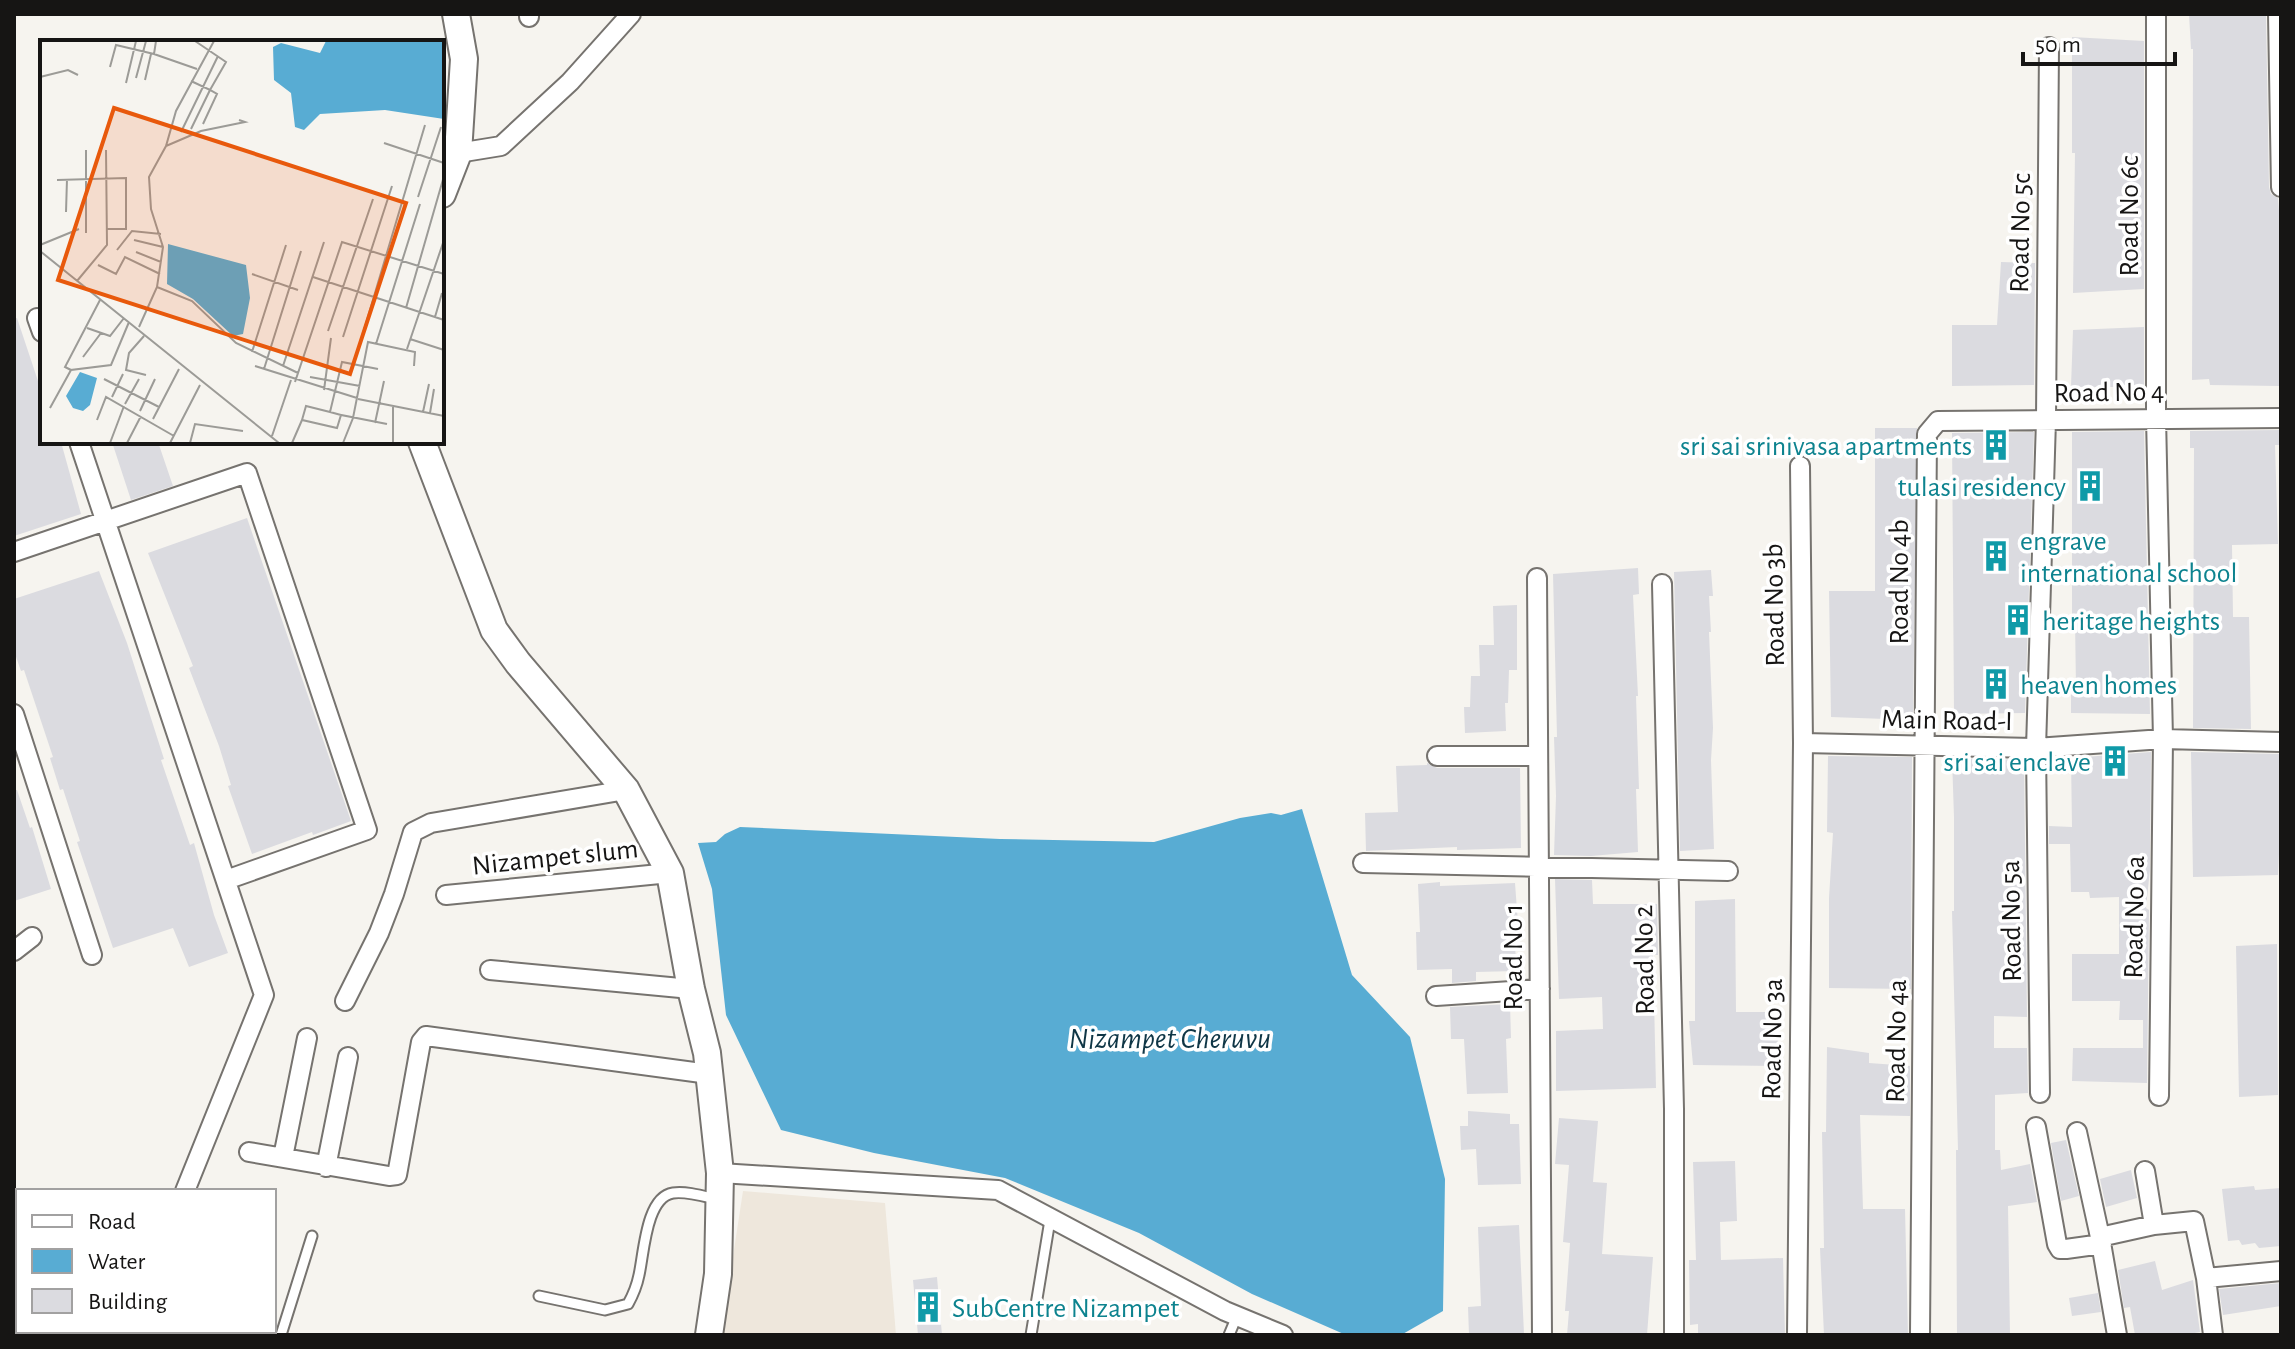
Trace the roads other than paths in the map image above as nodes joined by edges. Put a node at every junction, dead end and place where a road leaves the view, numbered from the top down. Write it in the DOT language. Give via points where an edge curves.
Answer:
graph roads {
  1 [pos="456,14"];
  2 [pos="631,14"];
  3 [pos="2156,14"];
  4 [pos="2278,14"];
  5 [pos="2049,47"];
  6 [pos="458,153"];
  7 [pos="2281,187"];
  8 [pos="444,189"];
  9 [pos="2156,417"];
  10 [pos="2281,418"];
  11 [pos="2046,420"];
  12 [pos="1938,421"];
  13 [pos="80,444"];
  14 [pos="423,444"];
  15 [pos="1800,466"];
  16 [pos="105,521"];
  17 [pos="14,552"];
  18 [pos="1537,578"];
  19 [pos="1662,584"];
  20 [pos="14,714"];
  21 [pos="2163,739"];
  22 [pos="2281,742"];
  23 [pos="1803,743"];
  24 [pos="1926,747"];
  25 [pos="2036,748"];
  26 [pos="1437,756"];
  27 [pos="1538,756"];
  28 [pos="626,790"];
  29 [pos="1363,863"];
  30 [pos="1539,866"];
  31 [pos="1669,870"];
  32 [pos="1728,871"];
  33 [pos="670,873"];
  34 [pos="226,880"];
  35 [pos="446,895"];
  36 [pos="32,937"];
  37 [pos="14,951"];
  38 [pos="92,955"];
  39 [pos="490,970"];
  40 [pos="691,989"];
  41 [pos="1540,989"];
  42 [pos="1436,996"];
  43 [pos="345,1001"];
  44 [pos="307,1038"];
  45 [pos="348,1057"];
  46 [pos="709,1074"];
  47 [pos="2040,1093"];
  48 [pos="2159,1096"];
  49 [pos="2036,1127"];
  50 [pos="2077,1132"];
  51 [pos="249,1152"];
  52 [pos="283,1157"];
  53 [pos="326,1167"];
  54 [pos="2145,1171"];
  55 [pos="720,1186"];
  56 [pos="186,1189"];
  57 [pos="2154,1225"];
  58 [pos="1049,1226"];
  59 [pos="312,1236"];
  60 [pos="2101,1240"];
  61 [pos="2281,1271"];
  62 [pos="2206,1278"];
  63 [pos="539,1296"];
  64 [pos="1237,1316"];
  65 [pos="281,1335"];
  66 [pos="709,1335"];
  67 [pos="1031,1335"];
  68 [pos="1229,1335"];
  69 [pos="1283,1335"];
  70 [pos="1542,1335"];
  71 [pos="1674,1335"];
  72 [pos="1797,1335"];
  73 [pos="1920,1335"];
  74 [pos="2117,1335"];
  75 [pos="2213,1335"];
  1 -- 6 [label="street" via="464,59"];
  2 -- 6 [label="street" via="570,82 501,146"];
  3 -- 9 [label="street, Road No 6c"];
  4 -- 7 [label="street"];
  5 -- 11 [label="street, Road No 5c"];
  6 -- 8 [label="street"];
  9 -- 10 [label="street, Road No 4"];
  9 -- 11 [label="street, Road No 4"];
  9 -- 21 [label="street, Road No 6c"];
  11 -- 12 [label="street, Road No 4"];
  11 -- 25 [label="street, Road No 5c"];
  12 -- 24 [label="street, Road No 4b" via="1927,434"];
  13 -- 16 [label="street"];
  14 -- 28 [label="street" via="494,630"];
  15 -- 23 [label="street, Road No 3b"];
  16 -- 17 [label="street"];
  16 -- 34 [label="street"];
  16 -- 34 [label="street" via="247,473 367,830"];
  18 -- 27 [label="street, Road No 1"];
  19 -- 31 [label="street, Road No 2"];
  20 -- 38 [label="street"];
  21 -- 22 [label="street, Main Road-I"];
  21 -- 25 [label="street, Main Road-I"];
  21 -- 48 [label="street, Road No 6a"];
  23 -- 24 [label="street, Main Road-I"];
  23 -- 72 [label="street, Road No 3a"];
  24 -- 25 [label="street, Main Road-I"];
  24 -- 73 [label="street, Road No 4a"];
  25 -- 47 [label="street, Road No 5a"];
  26 -- 27 [label="street"];
  27 -- 30 [label="street, Road No 1"];
  28 -- 33 [label="street"];
  28 -- 43 [label="street" via="431,823 413,832 379,933"];
  29 -- 30 [label="street"];
  30 -- 31 [label="street"];
  30 -- 41 [label="street, Road No 1"];
  31 -- 32 [label="street"];
  31 -- 71 [label="street, Road No 2"];
  33 -- 35 [label="street, Nizampet slum"];
  33 -- 40 [label="street"];
  34 -- 56 [label="street" via="264,995"];
  36 -- 37 [label="street"];
  39 -- 40 [label="street"];
  40 -- 46 [label="street"];
  41 -- 42 [label="street"];
  41 -- 70 [label="street, Road No 1"];
  44 -- 52 [label="street"];
  45 -- 53 [label="street"];
  46 -- 53 [label="street" via="426,1036 397,1175"];
  46 -- 55 [label="street"];
  49 -- 60 [label="street" via="2057,1244 2066,1249"];
  50 -- 60 [label="street"];
  51 -- 52 [label="street"];
  52 -- 53 [label="street"];
  54 -- 57 [label="street"];
  55 -- 63 [label="lane" via="673,1193 657,1202 628,1304 605,1310"];
  55 -- 64 [label="street" via="998,1190"];
  55 -- 66 [label="street" via="718,1274"];
  57 -- 60 [label="street"];
  57 -- 62 [label="street" via="2194,1221"];
  58 -- 67 [label="lane"];
  59 -- 65 [label="lane"];
  60 -- 74 [label="street"];
  61 -- 62 [label="street"];
  62 -- 75 [label="street"];
  64 -- 68 [label="lane"];
  64 -- 69 [label="street"];
}
